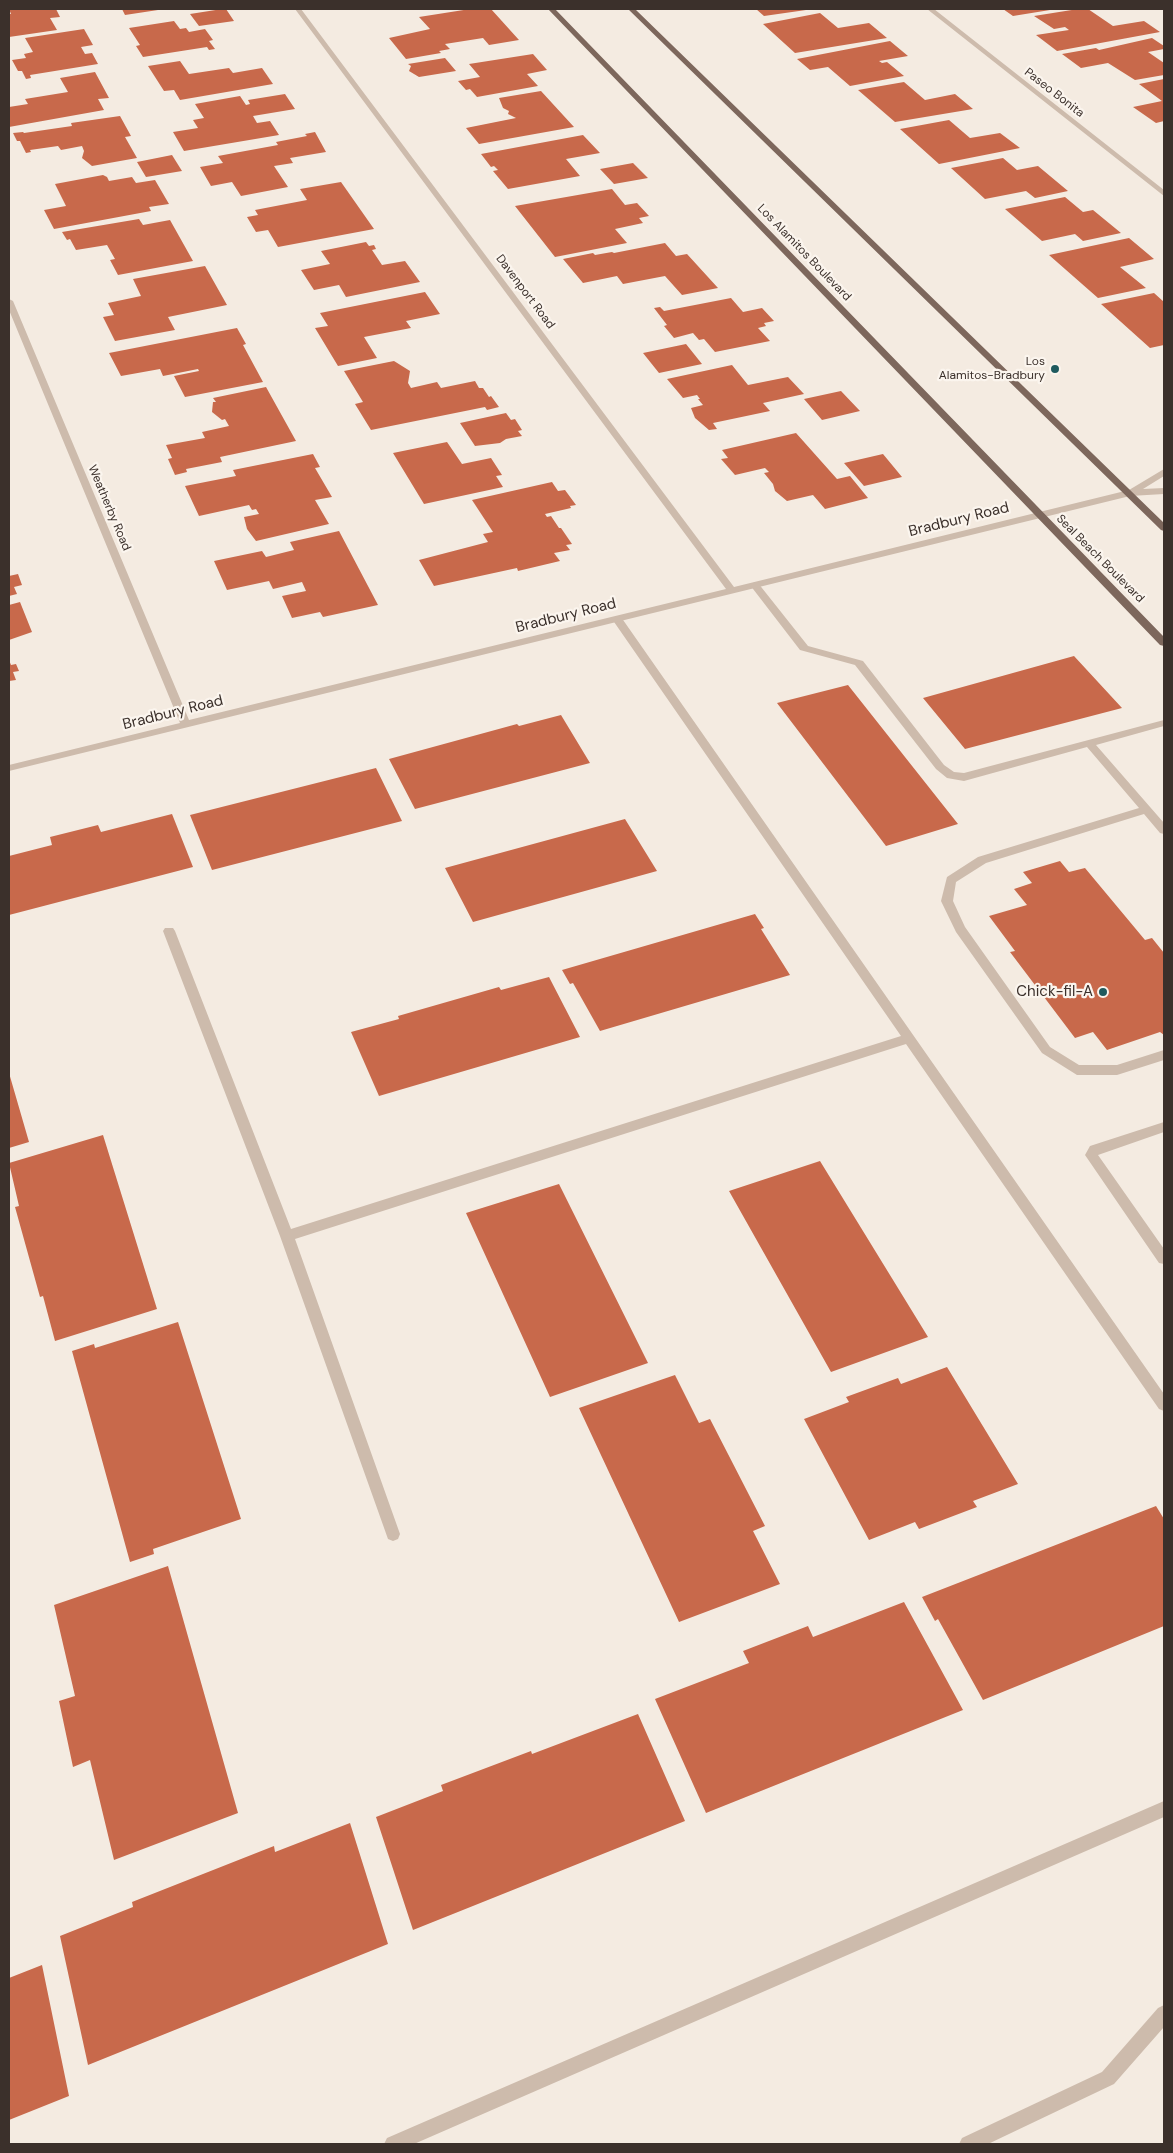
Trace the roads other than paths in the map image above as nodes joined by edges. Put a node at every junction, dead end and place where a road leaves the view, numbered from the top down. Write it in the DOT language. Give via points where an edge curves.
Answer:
graph roads {
  1 [pos="298,9"];
  2 [pos="551,9"];
  3 [pos="632,9"];
  4 [pos="930,9"];
  5 [pos="1164,194"];
  6 [pos="9,301"];
  7 [pos="1164,472"];
  8 [pos="1164,490"];
  9 [pos="1130,493"];
  10 [pos="1039,516"];
  11 [pos="1164,528"];
  12 [pos="755,585"];
  13 [pos="732,591"];
  14 [pos="617,619"];
  15 [pos="1164,643"];
  16 [pos="1164,723"];
  17 [pos="186,725"];
  18 [pos="1089,743"];
  19 [pos="9,768"];
  20 [pos="1146,810"];
  21 [pos="1164,830"];
  22 [pos="169,931"];
  23 [pos="908,1038"];
  24 [pos="1164,1054"];
  25 [pos="1164,1127"];
  26 [pos="287,1236"];
  27 [pos="1164,1259"];
  28 [pos="1164,1405"];
  29 [pos="393,1534"];
  30 [pos="1164,1809"];
  31 [pos="1164,2014"];
  32 [pos="393,2144"];
  33 [pos="968,2144"];
  1 -- 13 [label="street, Davenport Road"];
  2 -- 10 [label="main road, Los Alamitos Boulevard"];
  3 -- 9 [label="main road"];
  4 -- 5 [label="street, Paseo Bonita"];
  6 -- 17 [label="street, Weatherby Road"];
  7 -- 9 [label="street, Bradbury Road"];
  8 -- 9 [label="street, Bradbury Road"];
  9 -- 10 [label="street, Bradbury Road"];
  9 -- 11 [label="main road"];
  10 -- 12 [label="street, Bradbury Road"];
  10 -- 15 [label="main road, Seal Beach Boulevard"];
  12 -- 13 [label="street, Bradbury Road"];
  12 -- 18 [label="street" via="804,648 859,663 940,767 952,775 964,777"];
  13 -- 14 [label="street, Bradbury Road"];
  14 -- 17 [label="street, Bradbury Road"];
  14 -- 23 [label="street"];
  16 -- 18 [label="street"];
  17 -- 19 [label="street, Bradbury Road"];
  18 -- 20 [label="street"];
  20 -- 21 [label="street"];
  20 -- 24 [label="street" via="982,860 950,880 947,901 960,930 1046,1050 1077,1070 1117,1070"];
  22 -- 26 [label="street"];
  23 -- 26 [label="street"];
  23 -- 28 [label="street"];
  25 -- 27 [label="street" via="1095,1150 1091,1155"];
  26 -- 29 [label="street"];
  30 -- 32 [label="street"];
  31 -- 33 [label="street" via="1108,2078"];
}
